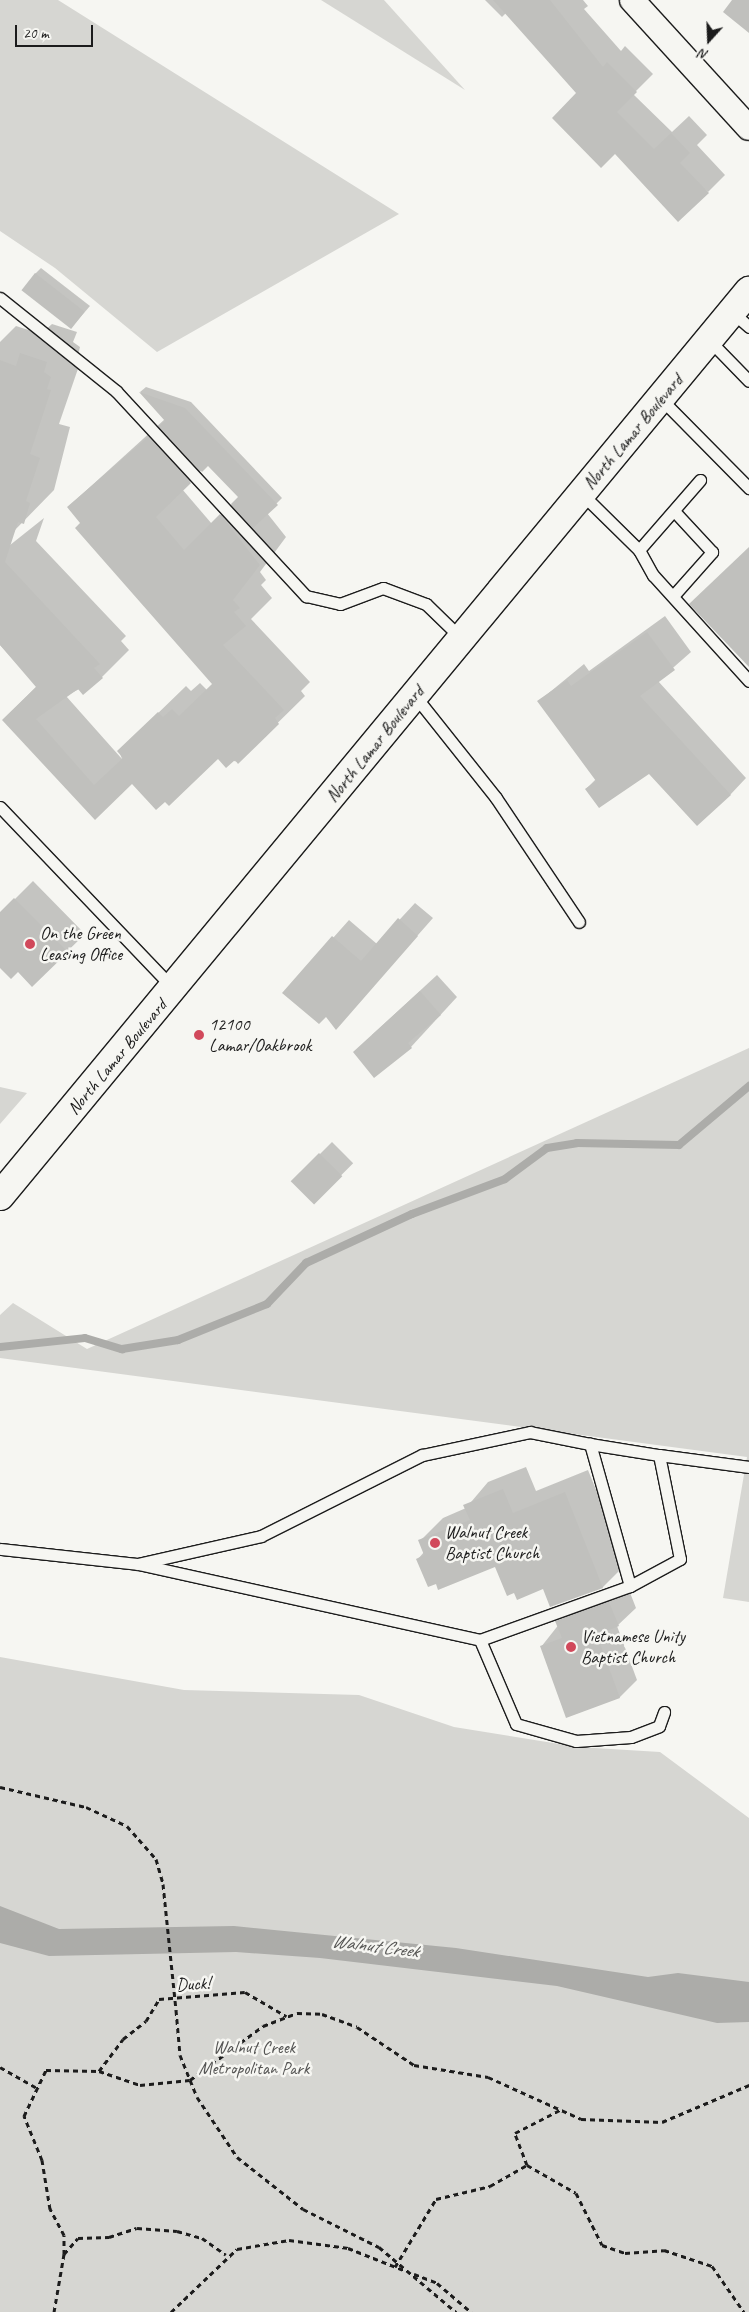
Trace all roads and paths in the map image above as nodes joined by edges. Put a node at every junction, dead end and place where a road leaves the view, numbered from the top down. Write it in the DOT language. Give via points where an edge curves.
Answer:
graph roads {
  1 [pos="640,3"];
  2 [pos="749,128"];
  3 [pos="749,291"];
  4 [pos="0,298"];
  5 [pos="741,319"];
  6 [pos="709,340"];
  7 [pos="749,381"];
  8 [pos="660,398"];
  9 [pos="700,480"];
  10 [pos="749,488"];
  11 [pos="582,494"];
  12 [pos="674,512"];
  13 [pos="639,550"];
  14 [pos="673,596"];
  15 [pos="462,638"];
  16 [pos="749,680"];
  17 [pos="414,696"];
  18 [pos="0,807"];
  19 [pos="579,922"];
  20 [pos="174,988"];
  21 [pos="0,1196"];
  22 [pos="590,1444"];
  23 [pos="660,1455"];
  24 [pos="749,1467"];
  25 [pos="0,1549"];
  26 [pos="138,1564"];
  27 [pos="630,1586"];
  28 [pos="480,1640"];
  29 [pos="664,1712"];
  30 [pos="0,1787"];
  31 [pos="286,2017"];
  32 [pos="0,2067"];
  33 [pos="99,2071"];
  34 [pos="190,2080"];
  35 [pos="749,2085"];
  36 [pos="37,2088"];
  37 [pos="560,2110"];
  38 [pos="527,2165"];
  39 [pos="64,2254"];
  40 [pos="226,2255"];
  41 [pos="398,2262"];
  42 [pos="395,2267"];
  43 [pos="410,2272"];
  44 [pos="54,2312"];
  45 [pos="170,2312"];
  46 [pos="456,2312"];
  47 [pos="471,2312"];
  48 [pos="744,2312"];
  1 -- 2 [label="street"];
  3 -- 5 [label="main road, North Lamar Boulevard"];
  4 -- 15 [label="lane" via="116,391 306,596 340,604 383,588 426,604"];
  5 -- 6 [label="main road, North Lamar Boulevard"];
  6 -- 7 [label="lane"];
  6 -- 8 [label="main road, North Lamar Boulevard"];
  8 -- 10 [label="lane"];
  8 -- 11 [label="main road, North Lamar Boulevard"];
  9 -- 12 [label="lane"];
  11 -- 13 [label="lane"];
  11 -- 15 [label="main road, North Lamar Boulevard"];
  12 -- 13 [label="lane"];
  12 -- 14 [label="lane" via="712,552"];
  13 -- 14 [label="lane" via="653,575"];
  14 -- 16 [label="lane"];
  15 -- 17 [label="main road, North Lamar Boulevard"];
  17 -- 19 [label="lane" via="496,798"];
  17 -- 20 [label="main road, North Lamar Boulevard"];
  18 -- 20 [label="lane"];
  20 -- 21 [label="main road, North Lamar Boulevard"];
  22 -- 23 [label="lane"];
  22 -- 26 [label="lane" via="530,1432 422,1455 261,1536"];
  22 -- 27 [label="lane"];
  23 -- 24 [label="lane"];
  23 -- 27 [label="lane" via="680,1559"];
  25 -- 26 [label="lane"];
  26 -- 28 [label="lane"];
  27 -- 28 [label="lane"];
  28 -- 29 [label="lane" via="516,1724 576,1741 622,1738 659,1726"];
  30 -- 34 [label="path, bridge" via="86,1807 127,1826 156,1859 163,1884 180,2055"];
  31 -- 33 [label="path, Duck!" via="245,1992 160,1999 146,2021 124,2039"];
  31 -- 34 [label="path" via="263,2026"];
  31 -- 37 [label="path" via="322,2014 357,2027 414,2065 488,2077"];
  32 -- 36 [label="path"];
  33 -- 34 [label="path" via="140,2086"];
  33 -- 36 [label="path" via="46,2070"];
  34 -- 41 [label="path" via="237,2157 303,2209 379,2248"];
  35 -- 37 [label="path" via="662,2122 581,2119"];
  36 -- 39 [label="path" via="24,2116 42,2160 50,2208 64,2235"];
  37 -- 38 [label="path" via="515,2134"];
  38 -- 41 [label="path" via="490,2186 436,2199"];
  38 -- 48 [label="path" via="576,2193 602,2245 625,2253 664,2250 712,2266"];
  39 -- 40 [label="path" via="78,2238 109,2237 137,2228 202,2238"];
  39 -- 44 [label="path"];
  40 -- 42 [label="path" via="237,2249 289,2240 348,2248"];
  40 -- 45 [label="path"];
  41 -- 42 [label="path"];
  41 -- 43 [label="path"];
  42 -- 43 [label="path"];
  43 -- 46 [label="path"];
  43 -- 47 [label="path" via="437,2283"];
}
